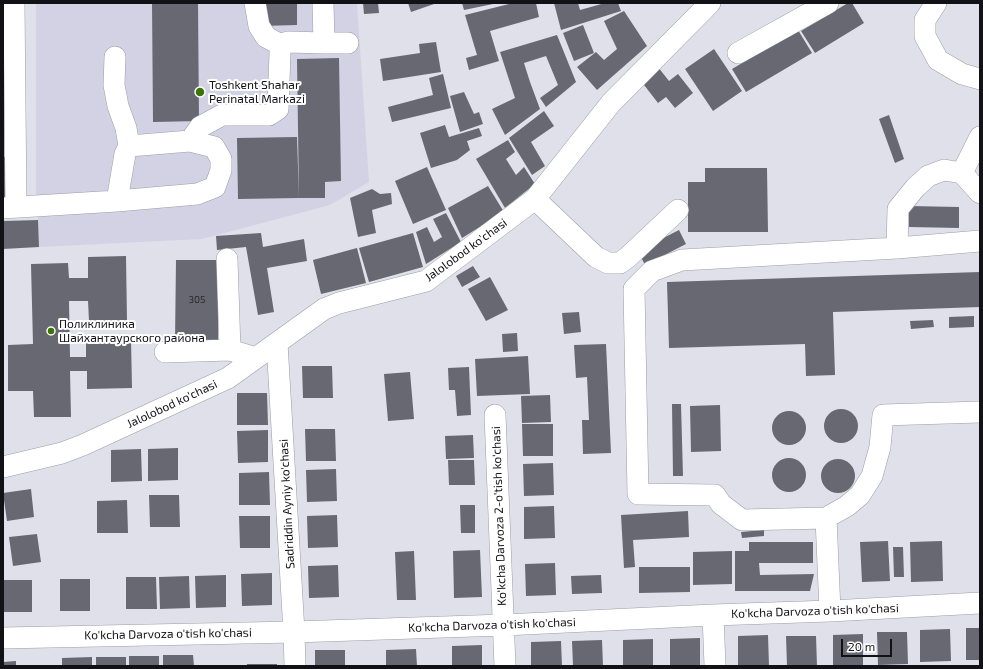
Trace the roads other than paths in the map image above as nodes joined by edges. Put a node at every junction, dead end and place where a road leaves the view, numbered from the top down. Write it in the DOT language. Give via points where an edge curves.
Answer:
graph roads {
  1 [pos="14,3"];
  2 [pos="255,3"];
  3 [pos="323,3"];
  4 [pos="710,3"];
  5 [pos="828,3"];
  6 [pos="936,3"];
  7 [pos="348,43"];
  8 [pos="324,44"];
  9 [pos="281,45"];
  10 [pos="738,53"];
  11 [pos="115,56"];
  12 [pos="980,79"];
  13 [pos="980,137"];
  14 [pos="190,140"];
  15 [pos="129,146"];
  16 [pos="962,173"];
  17 [pos="980,193"];
  18 [pos="535,199"];
  19 [pos="117,201"];
  20 [pos="10,208"];
  21 [pos="678,210"];
  22 [pos="980,241"];
  23 [pos="897,248"];
  24 [pos="227,259"];
  25 [pos="277,343"];
  26 [pos="230,350"];
  27 [pos="165,352"];
  28 [pos="256,358"];
  29 [pos="980,412"];
  30 [pos="495,414"];
  31 [pos="3,467"];
  32 [pos="826,518"];
  33 [pos="980,604"];
  34 [pos="830,611"];
  35 [pos="713,615"];
  36 [pos="504,625"];
  37 [pos="294,632"];
  38 [pos="3,638"];
  39 [pos="295,666"];
  40 [pos="505,666"];
  41 [pos="715,666"];
  1 -- 20 [label="street"];
  2 -- 9 [label="street" via="259,26 266,37"];
  3 -- 8 [label="street"];
  4 -- 18 [label="street, Jalolobod ko'chasi" via="611,103"];
  5 -- 10 [label="street"];
  6 -- 12 [label="street" via="925,20 925,36 938,60 962,74"];
  7 -- 8 [label="street"];
  8 -- 9 [label="street" via="288,42"];
  9 -- 14 [label="street" via="278,110 269,115 222,115 200,127"];
  11 -- 15 [label="street" via="114,85"];
  13 -- 16 [label="street"];
  14 -- 15 [label="street"];
  14 -- 19 [label="street" via="214,147 221,159 221,170 215,187 197,194"];
  15 -- 19 [label="street" via="125,154"];
  16 -- 17 [label="street"];
  16 -- 23 [label="street" via="944,170 928,176 915,188 898,208"];
  18 -- 21 [label="street" via="596,257 608,263 620,263 628,258"];
  18 -- 25 [label="street, Jalolobod ko'chasi" via="426,281 324,309"];
  19 -- 20 [label="street"];
  22 -- 23 [label="street"];
  23 -- 32 [label="street" via="682,260 652,271 634,289 638,494 715,495 721,504 742,520"];
  24 -- 26 [label="street"];
  25 -- 28 [label="street, Jalolobod ko'chasi"];
  25 -- 37 [label="street, Sadriddin Ayniy ko'chasi"];
  26 -- 27 [label="street"];
  26 -- 28 [label="street"];
  28 -- 31 [label="street, Jalolobod ko'chasi" via="228,378 83,445 62,453"];
  29 -- 32 [label="street" via="883,415 880,447 872,476 860,495"];
  30 -- 36 [label="street, Ko'kcha Darvoza 2-o'tish ko'chasi"];
  32 -- 34 [label="street"];
  33 -- 34 [label="street, Ko'kcha Darvoza o'tish ko'chasi"];
  34 -- 35 [label="street, Ko'kcha Darvoza o'tish ko'chasi"];
  35 -- 36 [label="street, Ko'kcha Darvoza o'tish ko'chasi"];
  35 -- 41 [label="street"];
  36 -- 37 [label="street, Ko'kcha Darvoza o'tish ko'chasi"];
  36 -- 40 [label="street, Ko'kcha Darvoza 2-o'tish ko'chasi"];
  37 -- 38 [label="street, Ko'kcha Darvoza o'tish ko'chasi"];
  37 -- 39 [label="street, Sadriddin Ayniy ko'chasi"];
}
